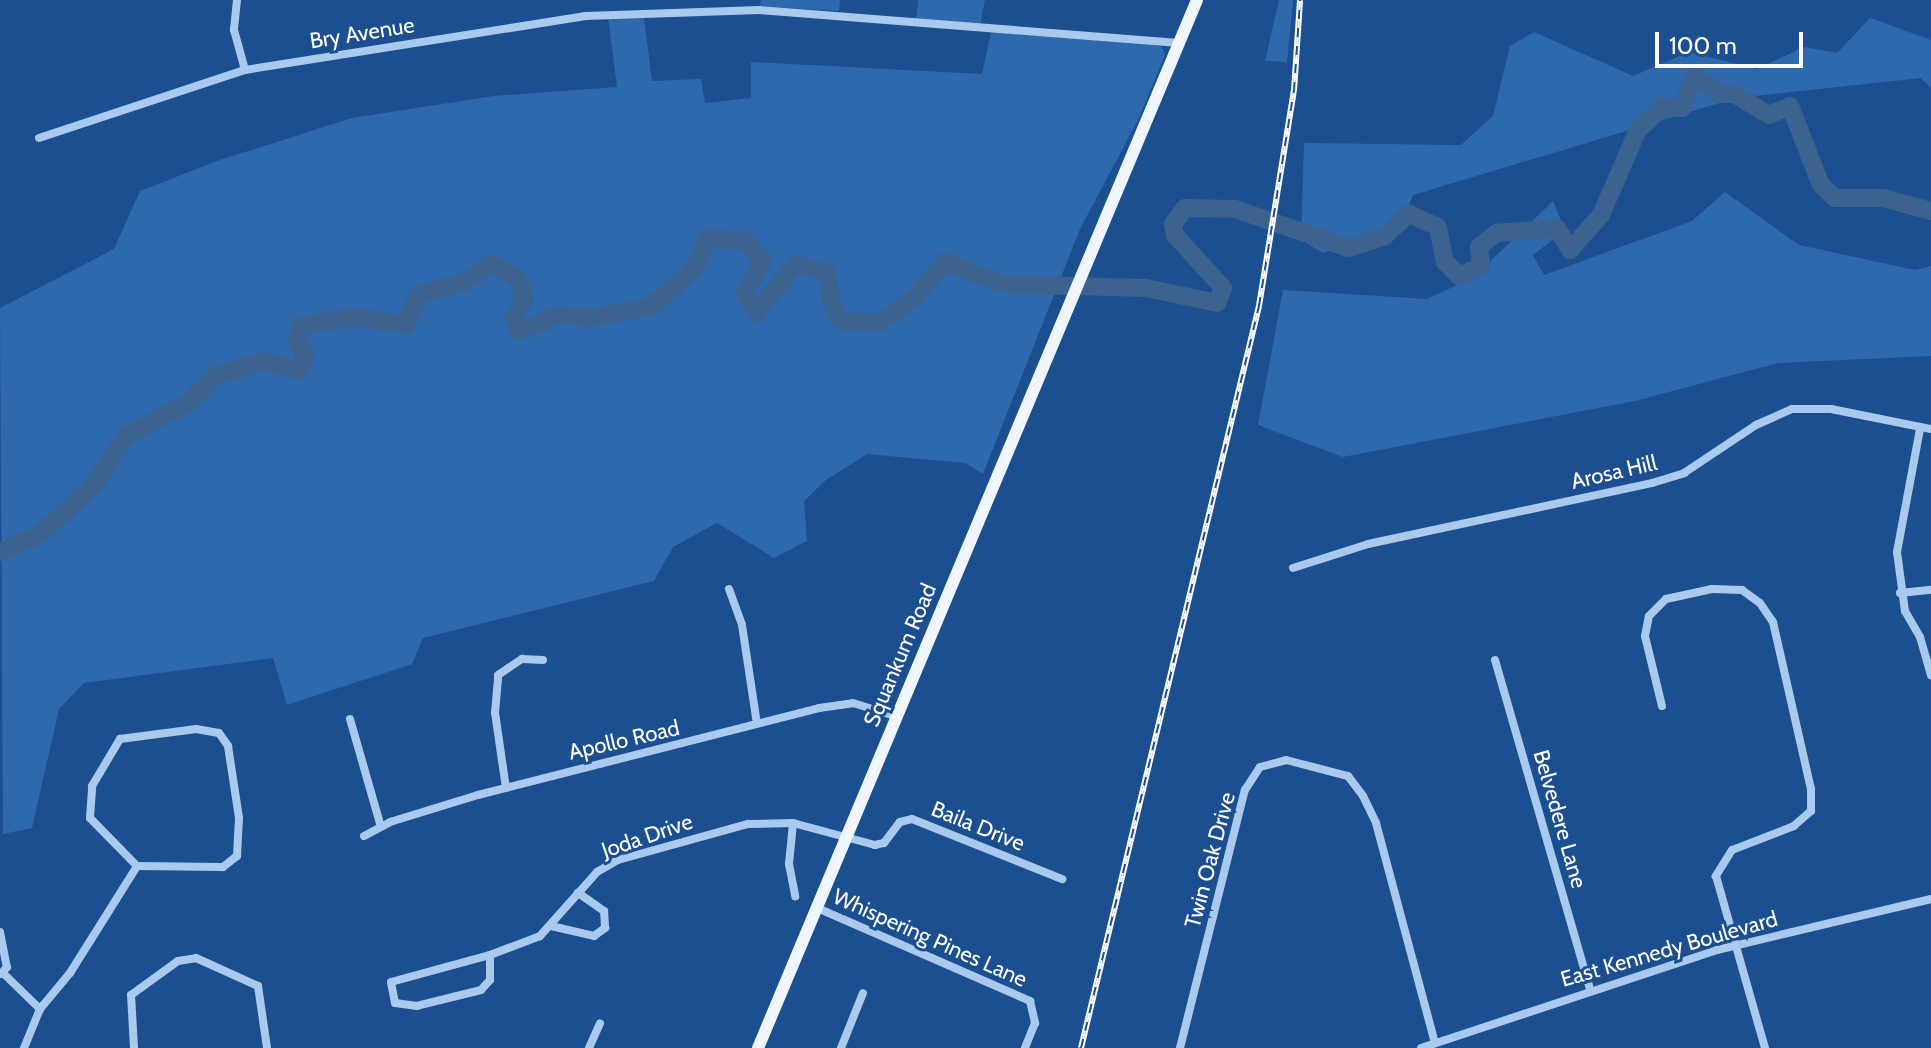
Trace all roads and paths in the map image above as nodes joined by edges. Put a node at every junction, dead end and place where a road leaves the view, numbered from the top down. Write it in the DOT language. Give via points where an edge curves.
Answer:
graph roads {
  1 [pos="237,0"];
  2 [pos="1197,0"];
  3 [pos="1179,43"];
  4 [pos="245,70"];
  5 [pos="39,138"];
  6 [pos="1920,429"];
  7 [pos="1931,429"];
  8 [pos="1293,568"];
  9 [pos="729,589"];
  10 [pos="1931,590"];
  11 [pos="1900,593"];
  12 [pos="543,660"];
  13 [pos="1495,660"];
  14 [pos="1931,675"];
  15 [pos="1662,706"];
  16 [pos="895,716"];
  17 [pos="350,719"];
  18 [pos="757,724"];
  19 [pos="506,788"];
  20 [pos="793,823"];
  21 [pos="381,827"];
  22 [pos="364,836"];
  23 [pos="844,836"];
  24 [pos="137,866"];
  25 [pos="1062,879"];
  26 [pos="578,893"];
  27 [pos="795,896"];
  28 [pos="1931,899"];
  29 [pos="815,907"];
  30 [pos="551,926"];
  31 [pos="0,932"];
  32 [pos="1733,946"];
  33 [pos="490,955"];
  34 [pos="1,974"];
  35 [pos="1590,989"];
  36 [pos="863,993"];
  37 [pos="40,1009"];
  38 [pos="600,1023"];
  39 [pos="1435,1043"];
  40 [pos="24,1048"];
  41 [pos="134,1048"];
  42 [pos="267,1048"];
  43 [pos="589,1048"];
  44 [pos="758,1048"];
  45 [pos="841,1048"];
  46 [pos="1025,1048"];
  47 [pos="1180,1048"];
  48 [pos="1421,1048"];
  49 [pos="1765,1048"];
  1 -- 4 [label="street" via="234,30"];
  2 -- 3 [label="main road, Squankum Road"];
  3 -- 4 [label="street, Bry Avenue" via="759,10 646,11"];
  3 -- 16 [label="main road, Squankum Road"];
  4 -- 5 [label="street, Bry Avenue"];
  6 -- 7 [label="street, Arosa Hill"];
  6 -- 8 [label="street, Arosa Hill" via="1831,409 1792,409 1756,425 1684,473 1368,544"];
  6 -- 11 [label="street" via="1901,516"];
  9 -- 18 [label="street" via="742,625"];
  10 -- 11 [label="street"];
  11 -- 14 [label="street"];
  12 -- 19 [label="street" via="522,659 498,675 494,704"];
  13 -- 35 [label="street, Belvedere Lane"];
  15 -- 32 [label="street" via="1645,636 1649,616 1666,599 1712,589 1742,590 1760,603 1773,622 1811,789 1811,811 1794,826 1732,850 1716,876"];
  16 -- 18 [label="street, Apollo Road" via="853,703"];
  16 -- 23 [label="main road, Squankum Road"];
  17 -- 21 [label="street"];
  18 -- 19 [label="street, Apollo Road"];
  19 -- 21 [label="street, Apollo Road"];
  20 -- 23 [label="street, Joda Drive"];
  20 -- 26 [label="street, Joda Drive" via="748,824 618,860 597,872"];
  20 -- 27 [label="street" via="789,864"];
  21 -- 22 [label="street, Apollo Road"];
  23 -- 25 [label="street, Baila Drive" via="880,845 900,822 912,819"];
  23 -- 29 [label="main road, Squankum Road"];
  24 -- 24 [label="street" via="223,867 237,856 234,768 219,733 154,731 120,739 110,748 92,786 90,818"];
  24 -- 37 [label="street" via="70,973"];
  26 -- 30 [label="street, Joda Drive"];
  26 -- 30 [label="street" via="604,911 605,928 594,936"];
  28 -- 32 [label="street, East Kennedy Boulevard"];
  29 -- 44 [label="main road, Squankum Road"];
  29 -- 46 [label="street, Whispering Pines Lane" via="1030,1001 1035,1023"];
  30 -- 33 [label="street, Joda Drive" via="540,936"];
  31 -- 34 [label="street" via="7,967"];
  32 -- 35 [label="street, East Kennedy Boulevard"];
  32 -- 49 [label="street"];
  33 -- 33 [label="street, Joda Drive" via="391,982 395,1003 417,1006 481,990 490,980"];
  34 -- 37 [label="street"];
  35 -- 39 [label="street, East Kennedy Boulevard"];
  36 -- 45 [label="street"];
  37 -- 40 [label="street"];
  38 -- 43 [label="street"];
  39 -- 47 [label="street, Twin Oak Drive" via="1376,823 1363,796 1348,776 1286,760 1260,767 1245,790"];
  39 -- 48 [label="street, East Kennedy Boulevard"];
  41 -- 42 [label="street" via="131,995 178,961 196,958 258,986"];
}
